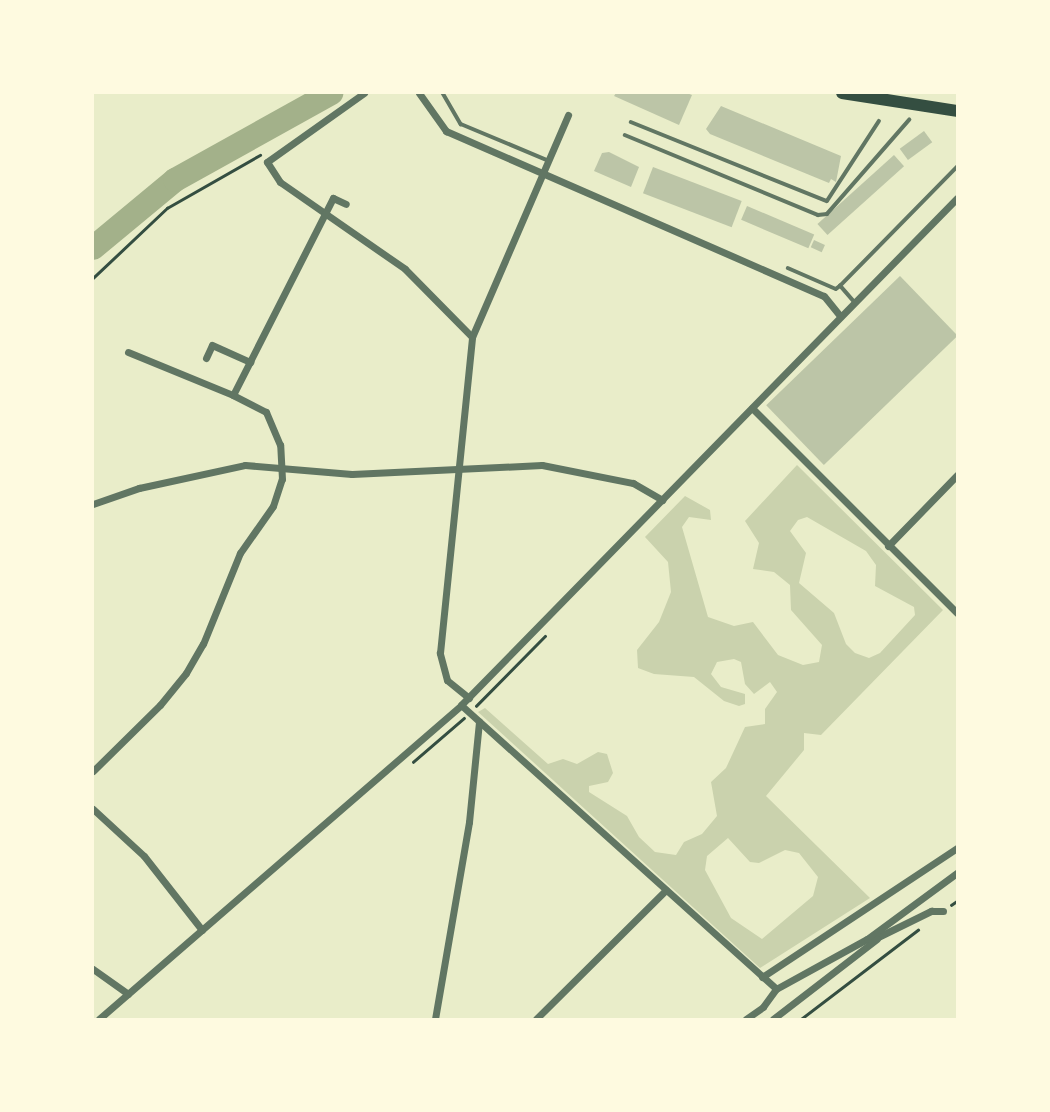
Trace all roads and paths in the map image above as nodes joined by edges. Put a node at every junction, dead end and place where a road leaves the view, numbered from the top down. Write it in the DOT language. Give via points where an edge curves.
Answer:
graph roads {
  1 [pos="364,93"];
  2 [pos="419,93"];
  3 [pos="443,93"];
  4 [pos="842,93"];
  5 [pos="957,111"];
  6 [pos="568,115"];
  7 [pos="908,120"];
  8 [pos="879,121"];
  9 [pos="631,122"];
  10 [pos="625,135"];
  11 [pos="272,149"];
  12 [pos="547,160"];
  13 [pos="957,167"];
  14 [pos="540,174"];
  15 [pos="957,198"];
  16 [pos="346,204"];
  17 [pos="327,214"];
  18 [pos="788,268"];
  19 [pos="93,278"];
  20 [pos="840,286"];
  21 [pos="854,302"];
  22 [pos="840,316"];
  23 [pos="472,337"];
  24 [pos="128,352"];
  25 [pos="206,358"];
  26 [pos="250,362"];
  27 [pos="233,396"];
  28 [pos="752,408"];
  29 [pos="282,471"];
  30 [pos="459,471"];
  31 [pos="957,475"];
  32 [pos="662,500"];
  33 [pos="93,504"];
  34 [pos="888,546"];
  35 [pos="955,607"];
  36 [pos="469,698"];
  37 [pos="461,705"];
  38 [pos="479,721"];
  39 [pos="93,771"];
  40 [pos="93,809"];
  41 [pos="957,848"];
  42 [pos="957,873"];
  43 [pos="666,890"];
  44 [pos="957,901"];
  45 [pos="943,911"];
  46 [pos="921,927"];
  47 [pos="202,930"];
  48 [pos="867,939"];
  49 [pos="877,939"];
  50 [pos="93,970"];
  51 [pos="762,977"];
  52 [pos="776,989"];
  53 [pos="128,994"];
  54 [pos="99,1019"];
  55 [pos="435,1019"];
  56 [pos="536,1019"];
  57 [pos="746,1019"];
  58 [pos="773,1019"];
  59 [pos="801,1019"];
  1 -- 17 [label="street" via="267,162 280,182"];
  2 -- 14 [label="street" via="446,131"];
  3 -- 12 [label="lane" via="461,124"];
  4 -- 5 [label="highway"];
  6 -- 12 [label="street"];
  7 -- 10 [label="lane" via="827,214 818,215"];
  8 -- 9 [label="lane" via="827,201"];
  11 -- 19 [label="path" via="181,198"];
  12 -- 14 [label="street"];
  13 -- 20 [label="lane"];
  14 -- 22 [label="street" via="824,296"];
  14 -- 23 [label="street"];
  15 -- 21 [label="street"];
  16 -- 17 [label="street" via="333,198"];
  17 -- 23 [label="street" via="405,270"];
  17 -- 26 [label="street"];
  18 -- 20 [label="lane" via="836,289"];
  20 -- 21 [label="lane"];
  21 -- 22 [label="street"];
  22 -- 28 [label="street"];
  23 -- 30 [label="street"];
  24 -- 27 [label="street"];
  25 -- 26 [label="street" via="212,345"];
  26 -- 27 [label="street"];
  27 -- 29 [label="street" via="267,412 280,445"];
  28 -- 32 [label="street"];
  28 -- 34 [label="street"];
  29 -- 30 [label="street"];
  29 -- 33 [label="street" via="245,465"];
  29 -- 39 [label="street" via="273,506 240,552 203,644 186,673"];
  30 -- 32 [label="street" via="554,466 633,483"];
  30 -- 36 [label="street" via="440,653 447,680"];
  31 -- 34 [label="street"];
  32 -- 36 [label="street"];
  34 -- 35 [label="street"];
  36 -- 37 [label="street"];
  37 -- 38 [label="street"];
  37 -- 47 [label="street"];
  38 -- 43 [label="street"];
  38 -- 55 [label="street" via="469,822"];
  40 -- 47 [label="street" via="144,856"];
  41 -- 51 [label="street"];
  42 -- 48 [label="street"];
  43 -- 51 [label="street"];
  43 -- 56 [label="street"];
  44 -- 45 [label="path"];
  45 -- 49 [label="street" via="931,911"];
  46 -- 59 [label="path"];
  47 -- 53 [label="street"];
  48 -- 49 [label="street"];
  48 -- 52 [label="street"];
  49 -- 58 [label="street"];
  50 -- 53 [label="street"];
  51 -- 52 [label="street"];
  52 -- 57 [label="street" via="763,1007"];
  53 -- 54 [label="street"];
}
